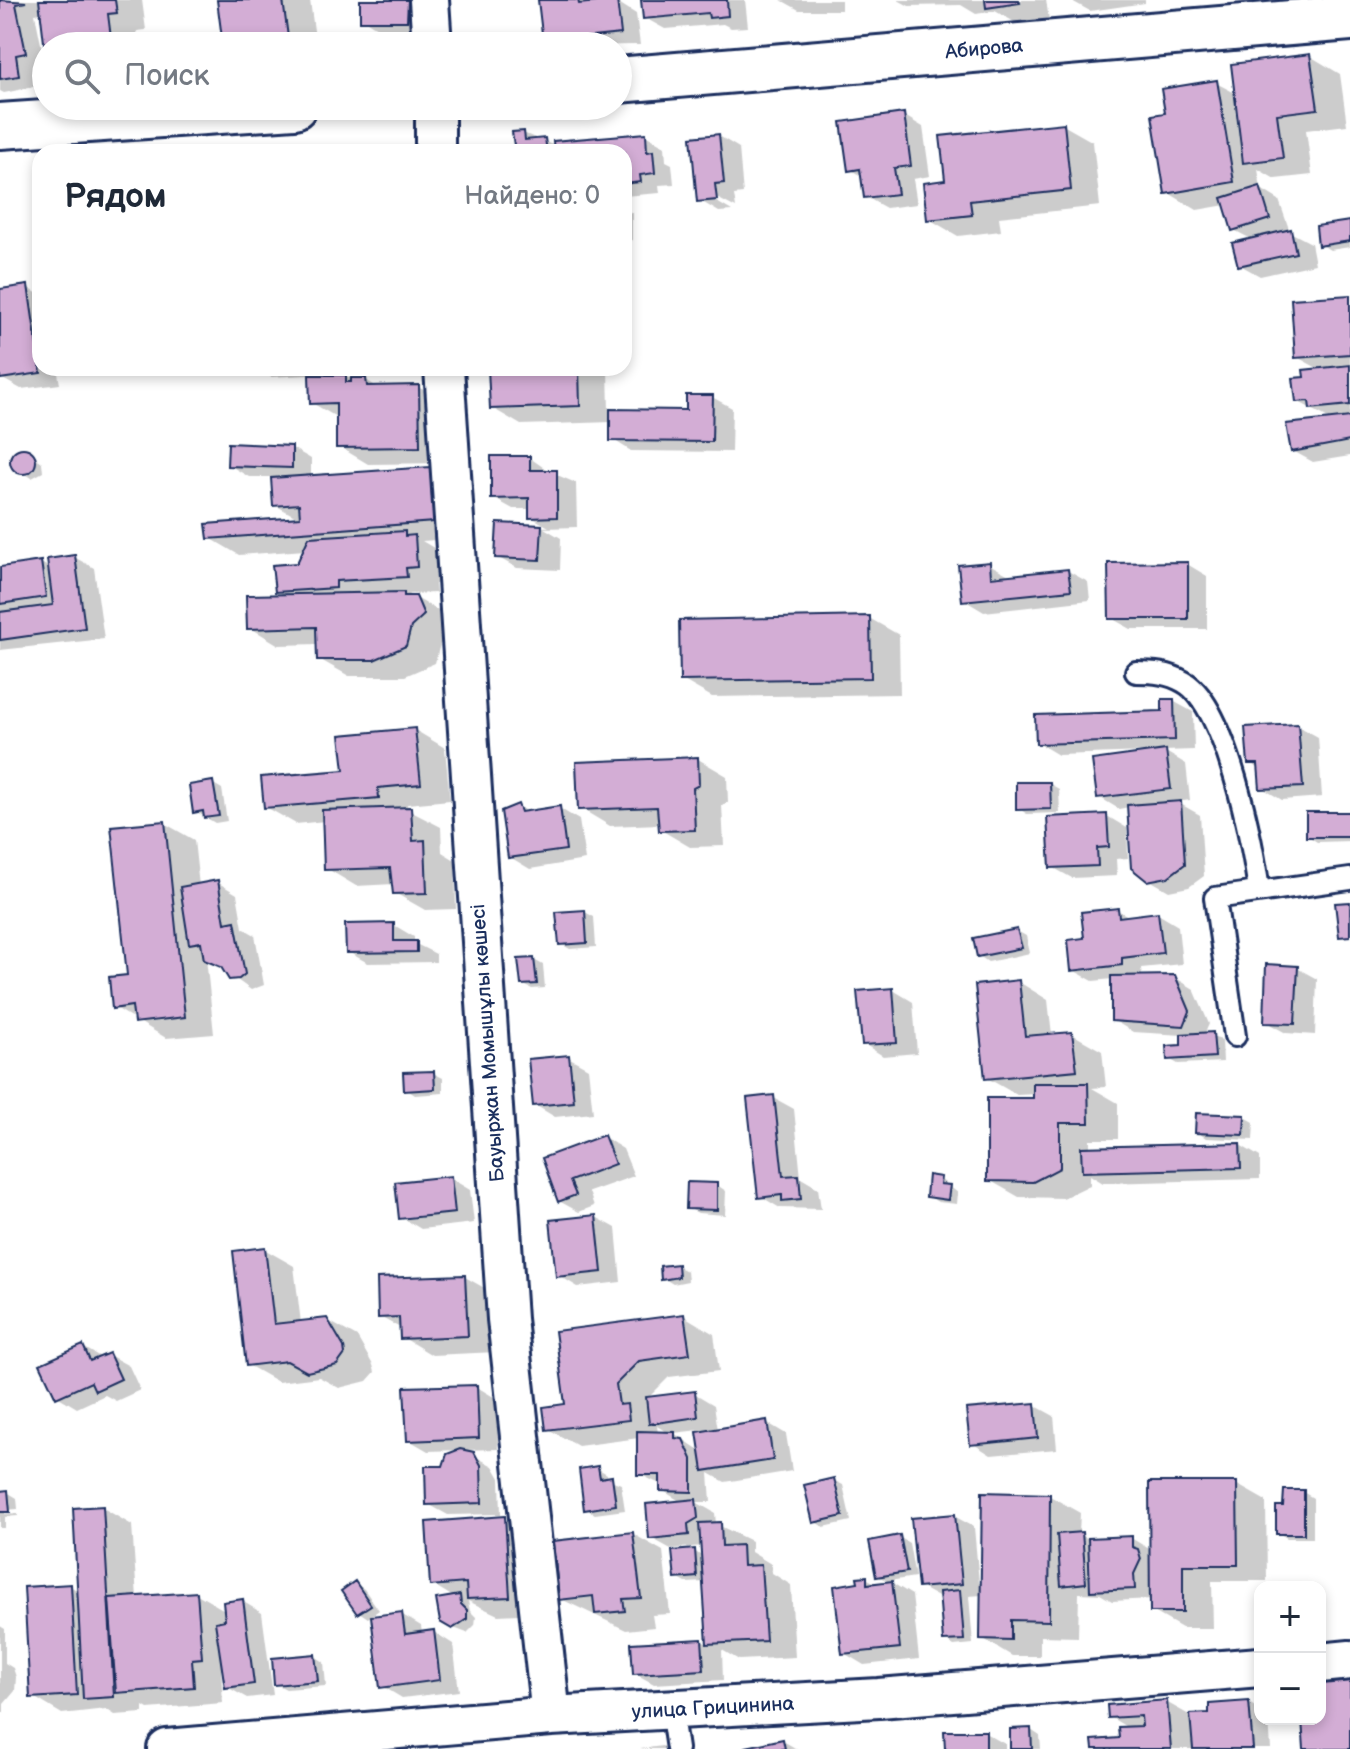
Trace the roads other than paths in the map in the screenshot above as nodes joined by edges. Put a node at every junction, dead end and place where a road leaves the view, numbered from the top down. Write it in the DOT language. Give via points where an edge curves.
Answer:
graph roads {
  1 [pos="429,0"];
  2 [pos="1350,18"];
  3 [pos="431,32"];
  4 [pos="632,79"];
  5 [pos="88,120"];
  6 [pos="435,120"];
  7 [pos="0,126"];
  8 [pos="435,144"];
  9 [pos="445,376"];
  10 [pos="1136,672"];
  11 [pos="1350,879"];
  12 [pos="1259,891"];
  13 [pos="1235,1036"];
  14 [pos="1350,1660"];
  15 [pos="1326,1662"];
  16 [pos="1254,1667"];
  17 [pos="671,1709"];
  18 [pos="539,1728"];
  19 [pos="167,1749"];
  20 [pos="677,1749"];
  1 -- 3 [label="street"];
  2 -- 4 [label="street, Абирова"];
  5 -- 7 [label="street"];
  6 -- 8 [label="street"];
  9 -- 18 [label="street, Бауыржан Момышұлы көшесі"];
  10 -- 12 [label="lane" via="1156,671 1185,682 1205,702 1241,795"];
  11 -- 12 [label="lane"];
  12 -- 13 [label="lane" via="1215,898"];
  14 -- 15 [label="street"];
  16 -- 17 [label="street, улица Грицинина"];
  17 -- 18 [label="street, улица Грицинина"];
  17 -- 20 [label="lane"];
  18 -- 19 [label="street, улица Грицинина"];
}
